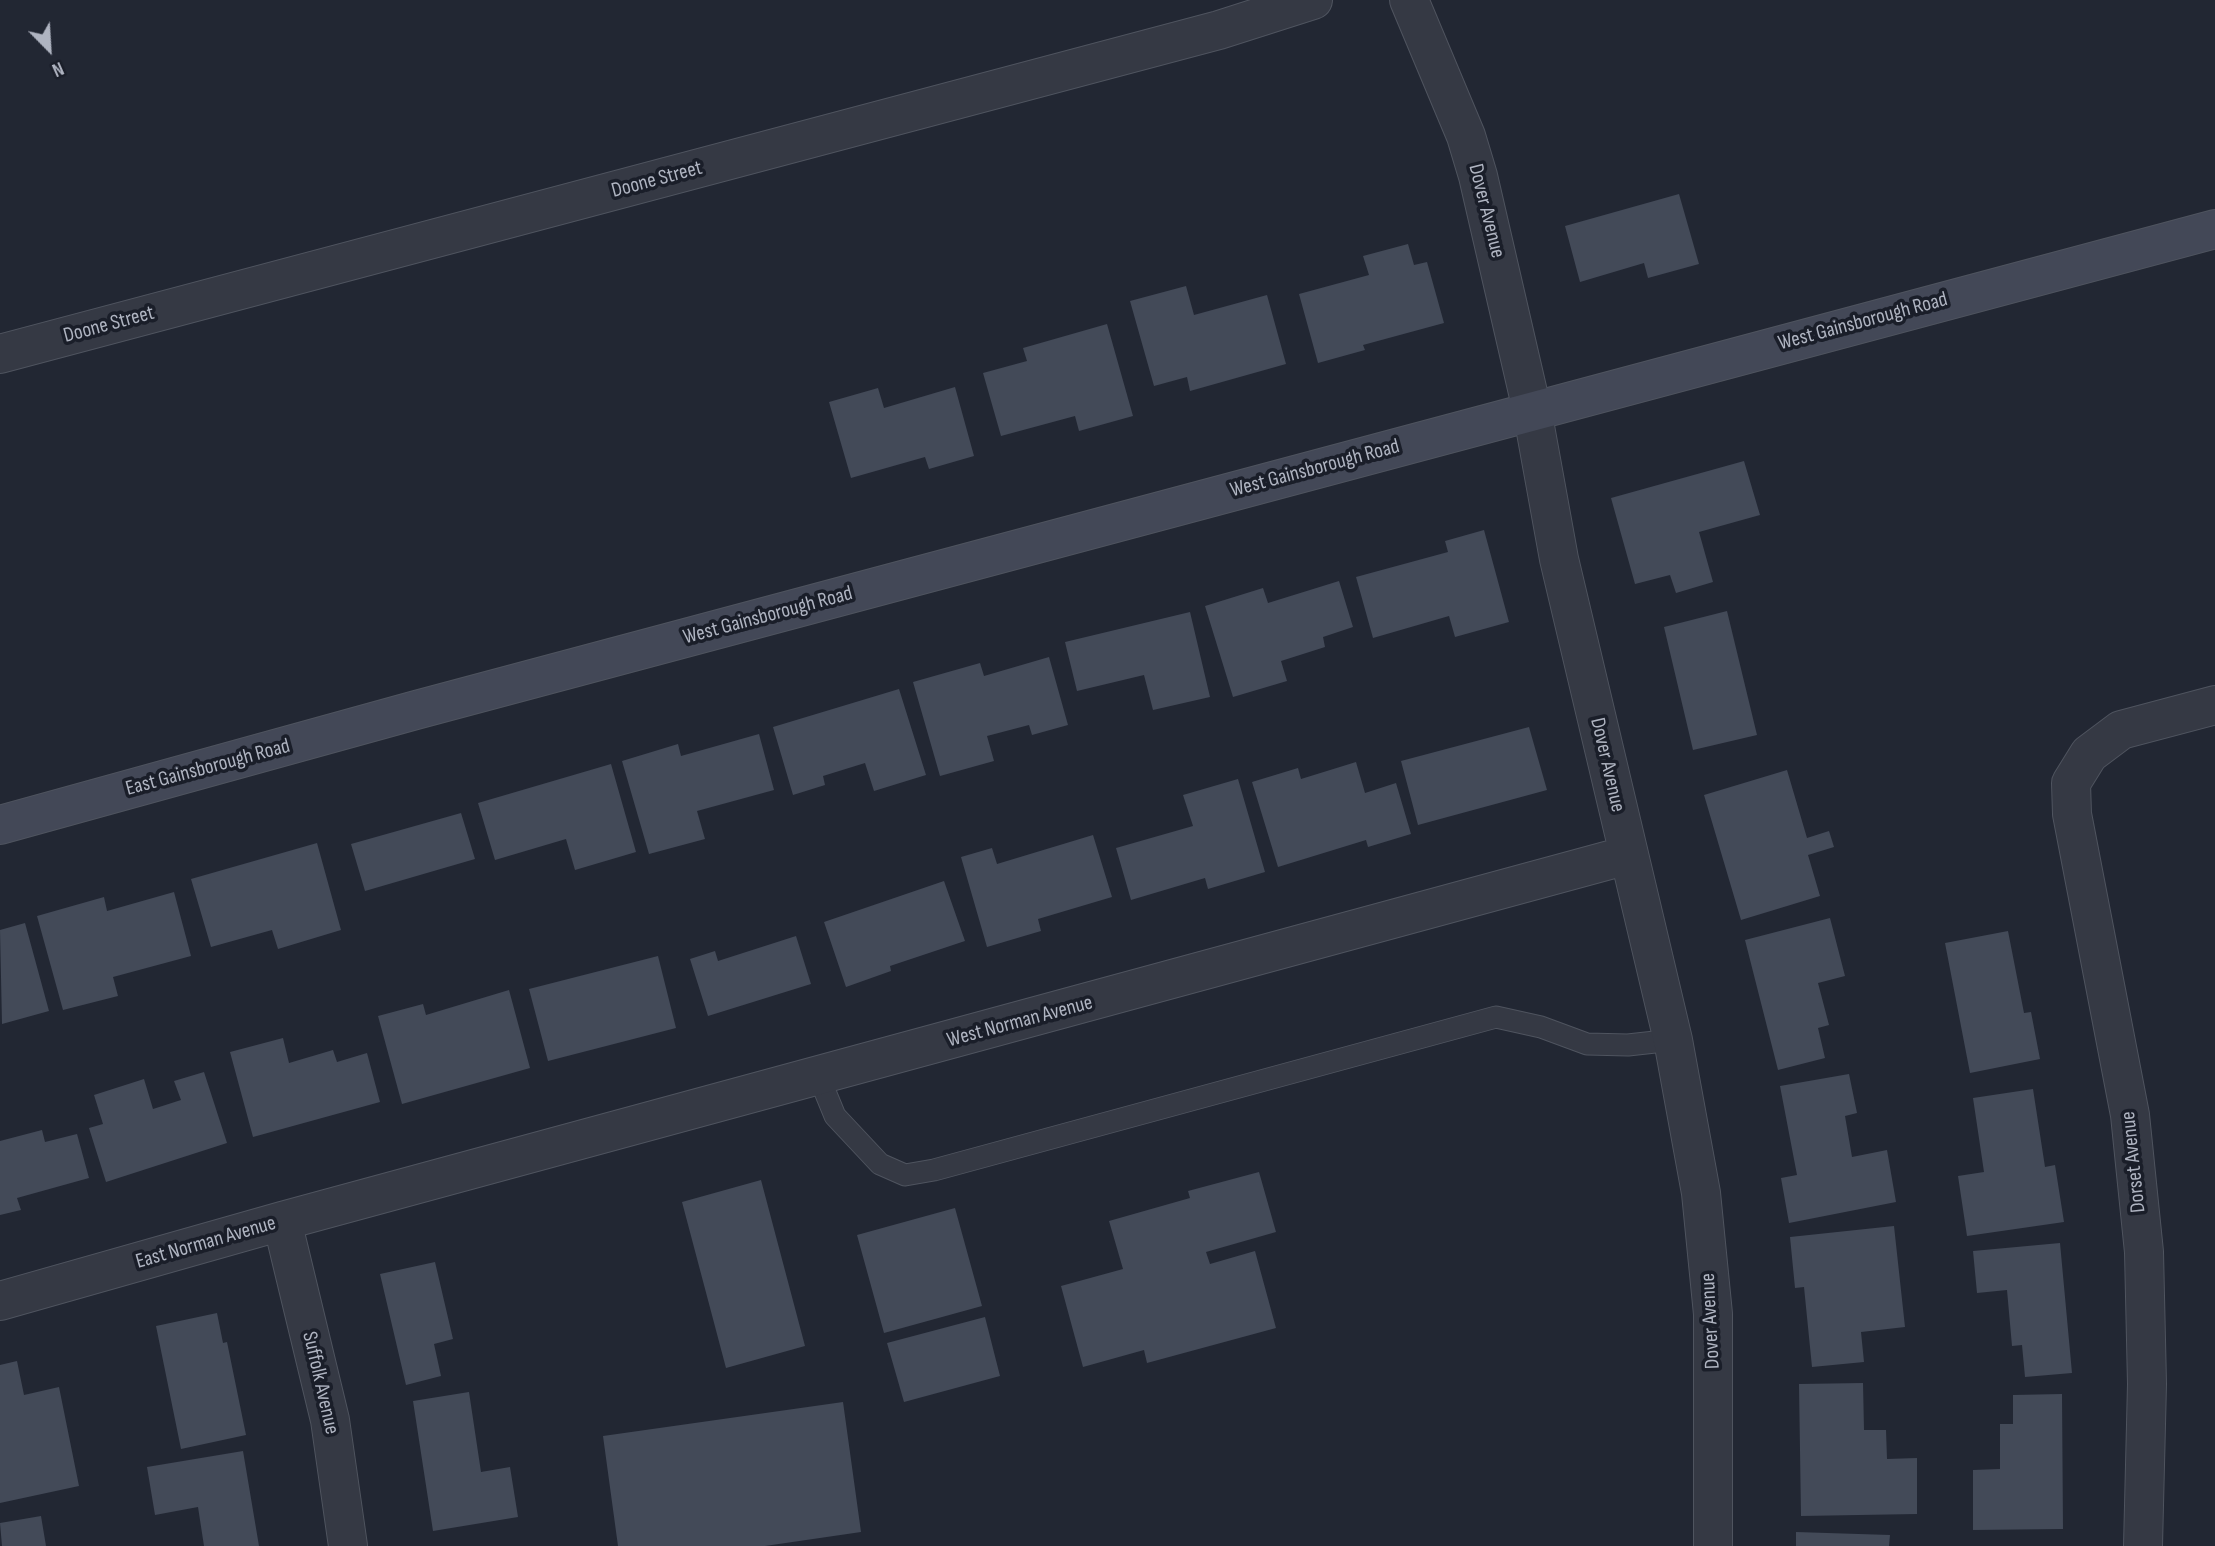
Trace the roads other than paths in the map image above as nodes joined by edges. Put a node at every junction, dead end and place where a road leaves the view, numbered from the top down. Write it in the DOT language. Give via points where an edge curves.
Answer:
graph roads {
  1 [pos="1313,0"];
  2 [pos="1409,0"];
  3 [pos="2215,229"];
  4 [pos="0,354"];
  5 [pos="1532,410"];
  6 [pos="2215,705"];
  7 [pos="416,710"];
  8 [pos="0,825"];
  9 [pos="1628,855"];
  10 [pos="1674,1040"];
  11 [pos="818,1077"];
  12 [pos="412,1187"];
  13 [pos="282,1221"];
  14 [pos="0,1301"];
  15 [pos="348,1546"];
  16 [pos="1713,1546"];
  17 [pos="2143,1546"];
  1 -- 4 [label="street, Doone Street" via="1219,30"];
  2 -- 5 [label="street, Dover Avenue" via="1466,136"];
  3 -- 5 [label="street, West Gainsborough Road"];
  5 -- 7 [label="street, West Gainsborough Road"];
  5 -- 9 [label="street, Dover Avenue" via="1559,559"];
  6 -- 17 [label="street, Dorset Avenue" via="2121,730 2089,754 2071,783 2072,814 2130,1115 2144,1252"];
  7 -- 8 [label="street, East Gainsborough Road"];
  9 -- 10 [label="street, Dover Avenue"];
  9 -- 11 [label="street, West Norman Avenue"];
  10 -- 11 [label="lane" via="1587,1044 1496,1017 905,1175 880,1164 835,1116"];
  10 -- 16 [label="street, Dover Avenue" via="1701,1192 1713,1314"];
  11 -- 12 [label="street, West Norman Avenue"];
  12 -- 13 [label="street, East Norman Avenue"];
  13 -- 14 [label="street, East Norman Avenue"];
  13 -- 15 [label="street, Suffolk Avenue" via="330,1420"];
}
